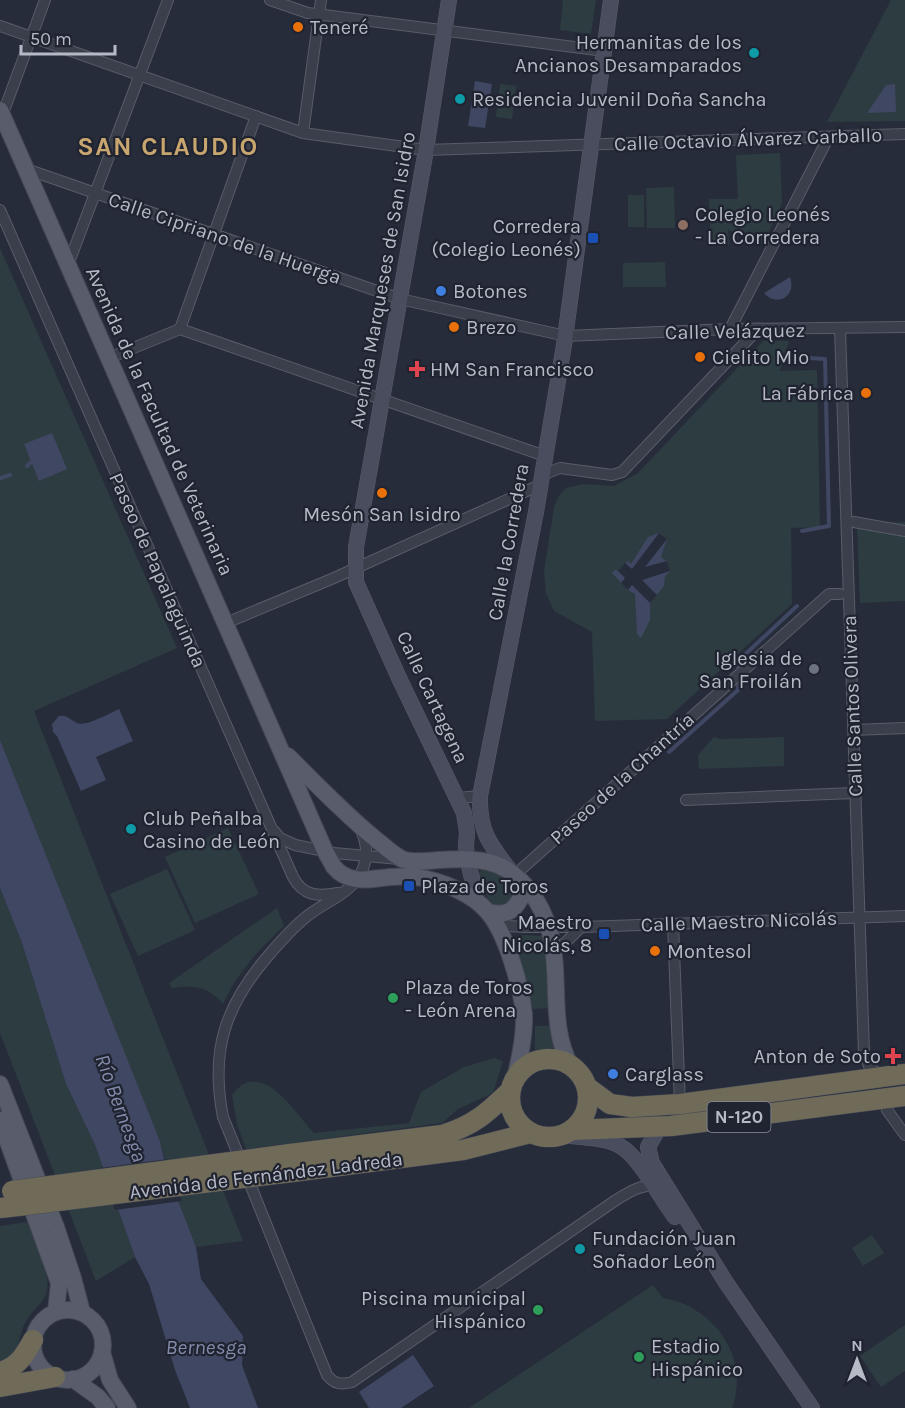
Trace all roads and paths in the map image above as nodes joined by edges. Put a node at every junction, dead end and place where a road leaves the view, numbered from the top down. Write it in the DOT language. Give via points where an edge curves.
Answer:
graph roads {
  1 [pos="45,0"];
  2 [pos="168,0"];
  3 [pos="270,0"];
  4 [pos="321,0"];
  5 [pos="449,0"];
  6 [pos="611,0"];
  7 [pos="319,15"];
  8 [pos="0,27"];
  9 [pos="445,31"];
  10 [pos="31,36"];
  11 [pos="605,51"];
  12 [pos="140,75"];
  13 [pos="1,113"];
  14 [pos="256,117"];
  15 [pos="303,133"];
  16 [pos="905,134"];
  17 [pos="591,143"];
  18 [pos="825,144"];
  19 [pos="426,150"];
  20 [pos="26,169"];
  21 [pos="96,193"];
  22 [pos="0,210"];
  23 [pos="214,234"];
  24 [pos="68,265"];
  25 [pos="400,298"];
  26 [pos="905,327"];
  27 [pos="180,329"];
  28 [pos="730,329"];
  29 [pos="758,329"];
  30 [pos="840,329"];
  31 [pos="566,336"];
  32 [pos="109,358"];
  33 [pos="382,399"];
  34 [pos="545,456"];
  35 [pos="541,480"];
  36 [pos="854,522"];
  37 [pos="905,531"];
  38 [pos="356,568"];
  39 [pos="840,594"];
  40 [pos="226,623"];
  41 [pos="905,728"];
  42 [pos="853,729"];
  43 [pos="281,749"];
  44 [pos="854,793"];
  45 [pos="480,796"];
  46 [pos="458,798"];
  47 [pos="686,800"];
  48 [pos="360,826"];
  49 [pos="272,829"];
  50 [pos="325,851"];
  51 [pos="467,852"];
  52 [pos="366,855"];
  53 [pos="403,859"];
  54 [pos="512,872"];
  55 [pos="357,880"];
  56 [pos="528,887"];
  57 [pos="342,892"];
  58 [pos="487,913"];
  59 [pos="905,916"];
  60 [pos="859,917"];
  61 [pos="673,924"];
  62 [pos="550,927"];
  63 [pos="577,927"];
  64 [pos="555,953"];
  65 [pos="571,1067"];
  66 [pos="905,1074"];
  67 [pos="881,1077"];
  68 [pos="0,1084"];
  69 [pos="512,1085"];
  70 [pos="587,1087"];
  71 [pos="905,1096"];
  72 [pos="883,1099"];
  73 [pos="680,1104"];
  74 [pos="0,1120"];
  75 [pos="660,1126"];
  76 [pos="569,1132"];
  77 [pos="530,1133"];
  78 [pos="905,1135"];
  79 [pos="291,1163"];
  80 [pos="652,1185"];
  81 [pos="8,1199"];
  82 [pos="702,1243"];
  83 [pos="725,1281"];
  84 [pos="56,1312"];
  85 [pos="81,1312"];
  86 [pos="33,1340"];
  87 [pos="102,1352"];
  88 [pos="0,1372"];
  89 [pos="64,1378"];
  90 [pos="0,1387"];
  91 [pos="106,1408"];
  92 [pos="128,1408"];
  93 [pos="812,1408"];
  1 -- 10 [label="street"];
  2 -- 12 [label="street"];
  3 -- 7 [label="street"];
  4 -- 7 [label="street"];
  5 -- 9 [label="main road, Avenida Marqueses de San Isidro"];
  6 -- 11 [label="main road, Calle la Corredera"];
  7 -- 9 [label="street"];
  7 -- 15 [label="street"];
  8 -- 10 [label="street, Calle Octavio Álvarez Carballo"];
  9 -- 11 [label="street"];
  9 -- 19 [label="main road, Avenida Marqueses de San Isidro"];
  10 -- 12 [label="street, Calle Octavio Álvarez Carballo"];
  10 -- 13 [label="street"];
  11 -- 17 [label="main road, Calle la Corredera"];
  12 -- 14 [label="street, Calle Octavio Álvarez Carballo"];
  12 -- 21 [label="street"];
  13 -- 20 [label="main road, Avenida de la Facultad de Veterinaria"];
  14 -- 15 [label="street, Calle Octavio Álvarez Carballo"];
  14 -- 23 [label="street"];
  15 -- 19 [label="street, Calle Octavio Álvarez Carballo"];
  16 -- 17 [label="street, Calle Octavio Álvarez Carballo"];
  17 -- 19 [label="street, Calle Octavio Álvarez Carballo"];
  17 -- 31 [label="main road, Calle la Corredera"];
  18 -- 28 [label="street"];
  19 -- 25 [label="main road, Avenida Marqueses de San Isidro"];
  20 -- 21 [label="street, Calle Cipriano de la Huerga"];
  20 -- 24 [label="main road, Avenida de la Facultad de Veterinaria"];
  21 -- 23 [label="street, Calle Cipriano de la Huerga"];
  21 -- 24 [label="street"];
  22 -- 49 [label="street, Paseo de Papalaguinda"];
  23 -- 25 [label="street, Calle Cipriano de la Huerga"];
  23 -- 27 [label="street"];
  24 -- 32 [label="main road, Avenida de la Facultad de Veterinaria"];
  25 -- 31 [label="street, Calle Cipriano de la Huerga"];
  25 -- 33 [label="main road, Avenida Marqueses de San Isidro"];
  26 -- 30 [label="street, Calle Velázquez"];
  27 -- 32 [label="street"];
  27 -- 33 [label="street"];
  28 -- 29 [label="street, Calle Velázquez"];
  28 -- 31 [label="street, Calle Velázquez"];
  29 -- 30 [label="street, Calle Velázquez"];
  29 -- 35 [label="street" via="622,472 612,475 560,468"];
  30 -- 42 [label="street, Calle Santos Olivera"];
  31 -- 34 [label="main road, Calle la Corredera"];
  32 -- 40 [label="main road, Avenida de la Facultad de Veterinaria"];
  33 -- 34 [label="street"];
  33 -- 38 [label="main road, Avenida Marqueses de San Isidro" via="356,547"];
  34 -- 35 [label="main road, Calle la Corredera"];
  35 -- 38 [label="street"];
  35 -- 45 [label="main road, Calle la Corredera"];
  36 -- 37 [label="street"];
  38 -- 40 [label="street"];
  38 -- 46 [label="main road, Calle Cartagena" via="357,582 389,657"];
  39 -- 54 [label="street, Paseo de la Chantría" via="829,594"];
  40 -- 43 [label="main road, Avenida de la Facultad de Veterinaria"];
  41 -- 42 [label="street"];
  42 -- 44 [label="street, Calle Santos Olivera"];
  43 -- 48 [label="main road, Avenida de la Facultad de Veterinaria"];
  43 -- 50 [label="main road, Avenida de la Facultad de Veterinaria"];
  44 -- 47 [label="street"];
  44 -- 60 [label="street, Calle Santos Olivera"];
  45 -- 46 [label="street"];
  45 -- 54 [label="main road, Calle la Corredera" via="482,828"];
  46 -- 51 [label="main road, Calle Cartagena" via="464,813"];
  48 -- 52 [label="street"];
  48 -- 53 [label="main road, Avenida de la Facultad de Veterinaria"];
  49 -- 50 [label="street" via="295,845"];
  49 -- 57 [label="street, Paseo de Papalaguinda" via="298,888 326,895"];
  50 -- 52 [label="street"];
  50 -- 55 [label="main road, Avenida de la Facultad de Veterinaria" via="335,867"];
  51 -- 53 [label="main road" via="429,861"];
  51 -- 54 [label="main road"];
  51 -- 58 [label="main road, Calle Cartagena" via="472,886"];
  52 -- 53 [label="street"];
  52 -- 55 [label="street"];
  54 -- 56 [label="main road, Calle la Corredera"];
  55 -- 57 [label="street"];
  55 -- 58 [label="main road" via="410,876 427,879 458,891"];
  56 -- 58 [label="main road" via="507,914"];
  56 -- 62 [label="main road, Calle la Corredera"];
  57 -- 80 [label="street" via="305,917 248,979 229,1013 220,1044 218,1076 223,1117 332,1381 352,1382 616,1200"];
  58 -- 62 [label="street, Calle Maestro Nicolás"];
  58 -- 69 [label="main road" via="512,961 524,1015"];
  59 -- 60 [label="street, Calle Maestro Nicolás"];
  60 -- 61 [label="street, Calle Maestro Nicolás"];
  60 -- 67 [label="street, Calle Santos Olivera" via="864,1053 869,1066"];
  61 -- 63 [label="street, Calle Maestro Nicolás"];
  61 -- 73 [label="street"];
  62 -- 63 [label="street, Calle Maestro Nicolás"];
  62 -- 64 [label="main road, Calle la Corredera"];
  63 -- 64 [label="street"];
  64 -- 65 [label="main road, Calle la Corredera" via="557,1022"];
  65 -- 69 [label="highway, N-120" via="559,1060 541,1060 529,1064"];
  65 -- 70 [label="highway, N-120"];
  66 -- 67 [label="highway, N-120"];
  67 -- 73 [label="highway, N-120"];
  68 -- 85 [label="main road" via="56,1227"];
  69 -- 77 [label="highway" via="510,1105 514,1117"];
  69 -- 79 [label="highway, Avenida de Fernández Ladreda / N-120" via="484,1116 459,1130"];
  70 -- 73 [label="highway, N-120" via="621,1107"];
  70 -- 76 [label="highway" via="586,1112"];
  71 -- 72 [label="highway, N-120"];
  72 -- 75 [label="highway, N-120"];
  72 -- 78 [label="street"];
  74 -- 84 [label="main road" via="59,1283"];
  75 -- 76 [label="highway, N-120"];
  75 -- 82 [label="main road" via="648,1147 649,1155"];
  76 -- 77 [label="highway, N-120" via="541,1138"];
  76 -- 80 [label="main road" via="619,1145"];
  77 -- 79 [label="highway, Avenida de Fernández Ladreda / N-120" via="463,1150"];
  79 -- 81 [label="highway, Avenida de Fernández Ladreda / N-120, bridge"];
  80 -- 82 [label="street" via="666,1192"];
  80 -- 83 [label="main road"];
  82 -- 83 [label="main road"];
  83 -- 93 [label="main road"];
  84 -- 85 [label="main road"];
  84 -- 86 [label="main road" via="37,1326"];
  85 -- 87 [label="main road" via="98,1326"];
  86 -- 88 [label="highway" via="15,1366"];
  86 -- 89 [label="main road" via="35,1357 43,1370"];
  87 -- 89 [label="main road" via="89,1373"];
  87 -- 92 [label="main road" via="110,1380"];
  89 -- 90 [label="highway"];
  89 -- 91 [label="main road" via="98,1397"];
}
